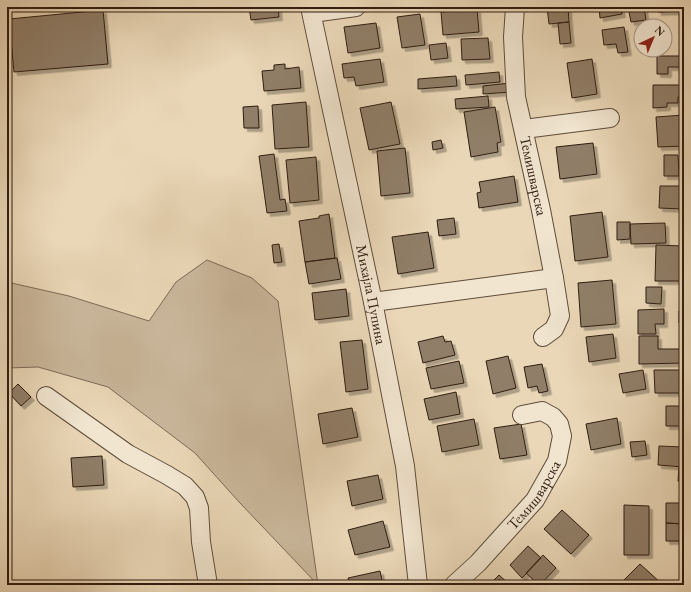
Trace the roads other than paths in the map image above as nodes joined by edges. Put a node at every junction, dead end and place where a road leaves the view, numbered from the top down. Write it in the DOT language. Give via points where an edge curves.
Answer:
graph roads {
  1 [pos="356,7"];
  2 [pos="515,7"];
  3 [pos="311,10"];
  4 [pos="610,118"];
  5 [pos="524,129"];
  6 [pos="554,278"];
  7 [pos="373,302"];
  8 [pos="543,337"];
  9 [pos="46,396"];
  10 [pos="522,415"];
  11 [pos="208,585"];
  12 [pos="418,585"];
  13 [pos="454,585"];
  1 -- 3 [label="street"];
  2 -- 5 [label="street, Темишварска" via="513,37 516,97"];
  3 -- 7 [label="street, Михајла Пупина"];
  4 -- 5 [label="street"];
  5 -- 6 [label="street, Темишварска"];
  6 -- 7 [label="street"];
  6 -- 8 [label="street, Темишварска" via="560,316 554,329"];
  7 -- 12 [label="street, Михајла Пупина" via="405,466"];
  9 -- 11 [label="street" via="128,454 185,486 195,497 199,508"];
  10 -- 13 [label="street, Темишварска" via="542,411 554,417 562,436 557,461 535,500 478,563"];
}
